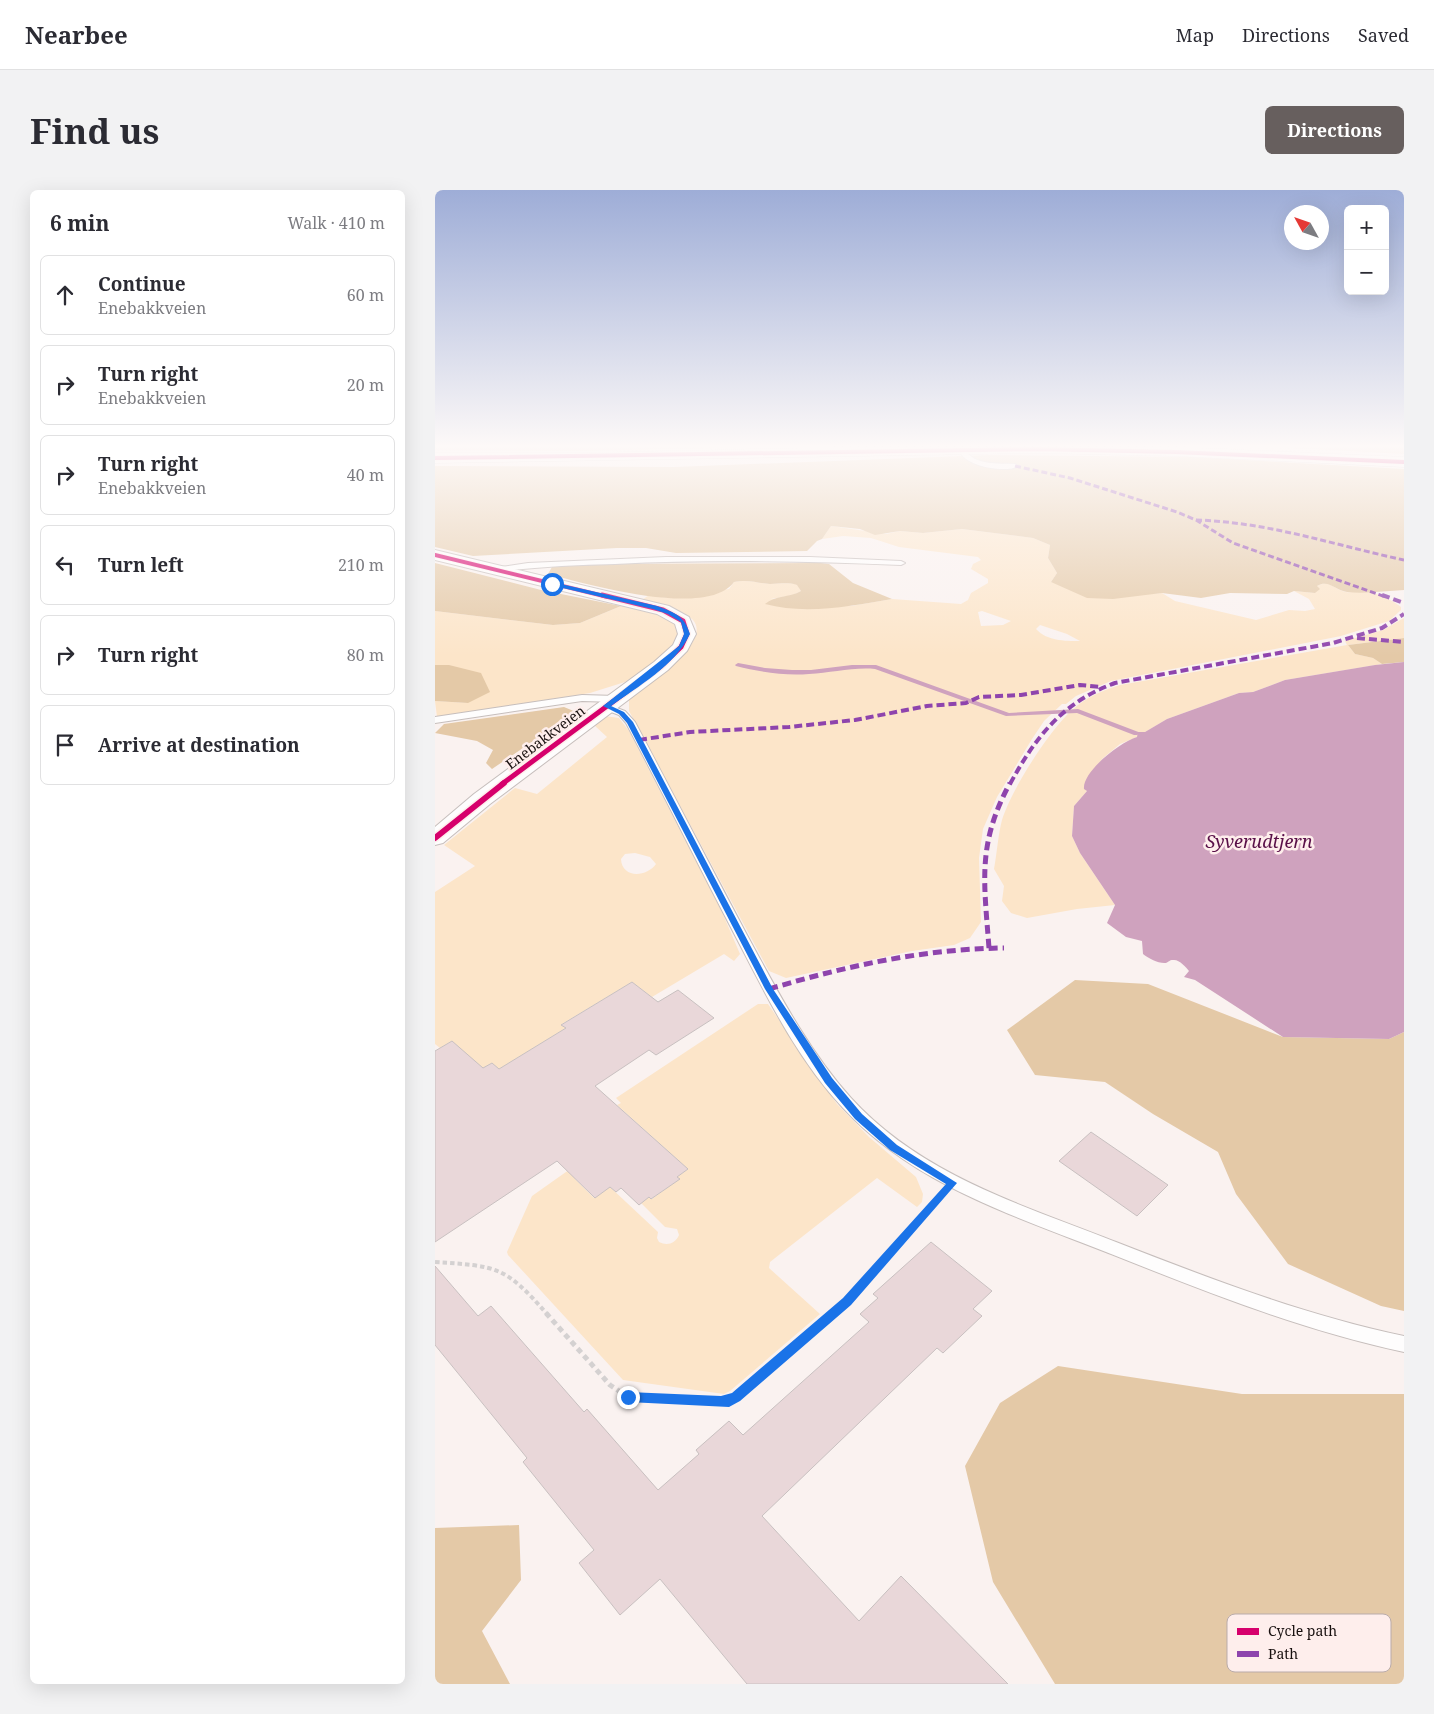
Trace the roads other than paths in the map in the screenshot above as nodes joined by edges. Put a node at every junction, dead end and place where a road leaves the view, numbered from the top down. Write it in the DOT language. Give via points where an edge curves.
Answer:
graph roads {
  1 [pos="435,555"];
  2 [pos="901,563"];
  3 [pos="494,570"];
  4 [pos="611,703"];
  5 [pos="435,720"];
  6 [pos="435,838"];
  7 [pos="1404,1344"];
  1 -- 3 [label="street, Enebakkveien"];
  2 -- 3 [label="lane" via="666,559 528,565"];
  3 -- 4 [label="street, Enebakkveien" via="638,603 663,610 683,621 687,634 681,647"];
  4 -- 5 [label="lane" via="594,698 568,699"];
  4 -- 6 [label="street, Enebakkveien"];
  4 -- 7 [label="lane" via="630,722 755,964 789,1022 823,1074 859,1116 893,1147 952,1183 1270,1309"];
}
